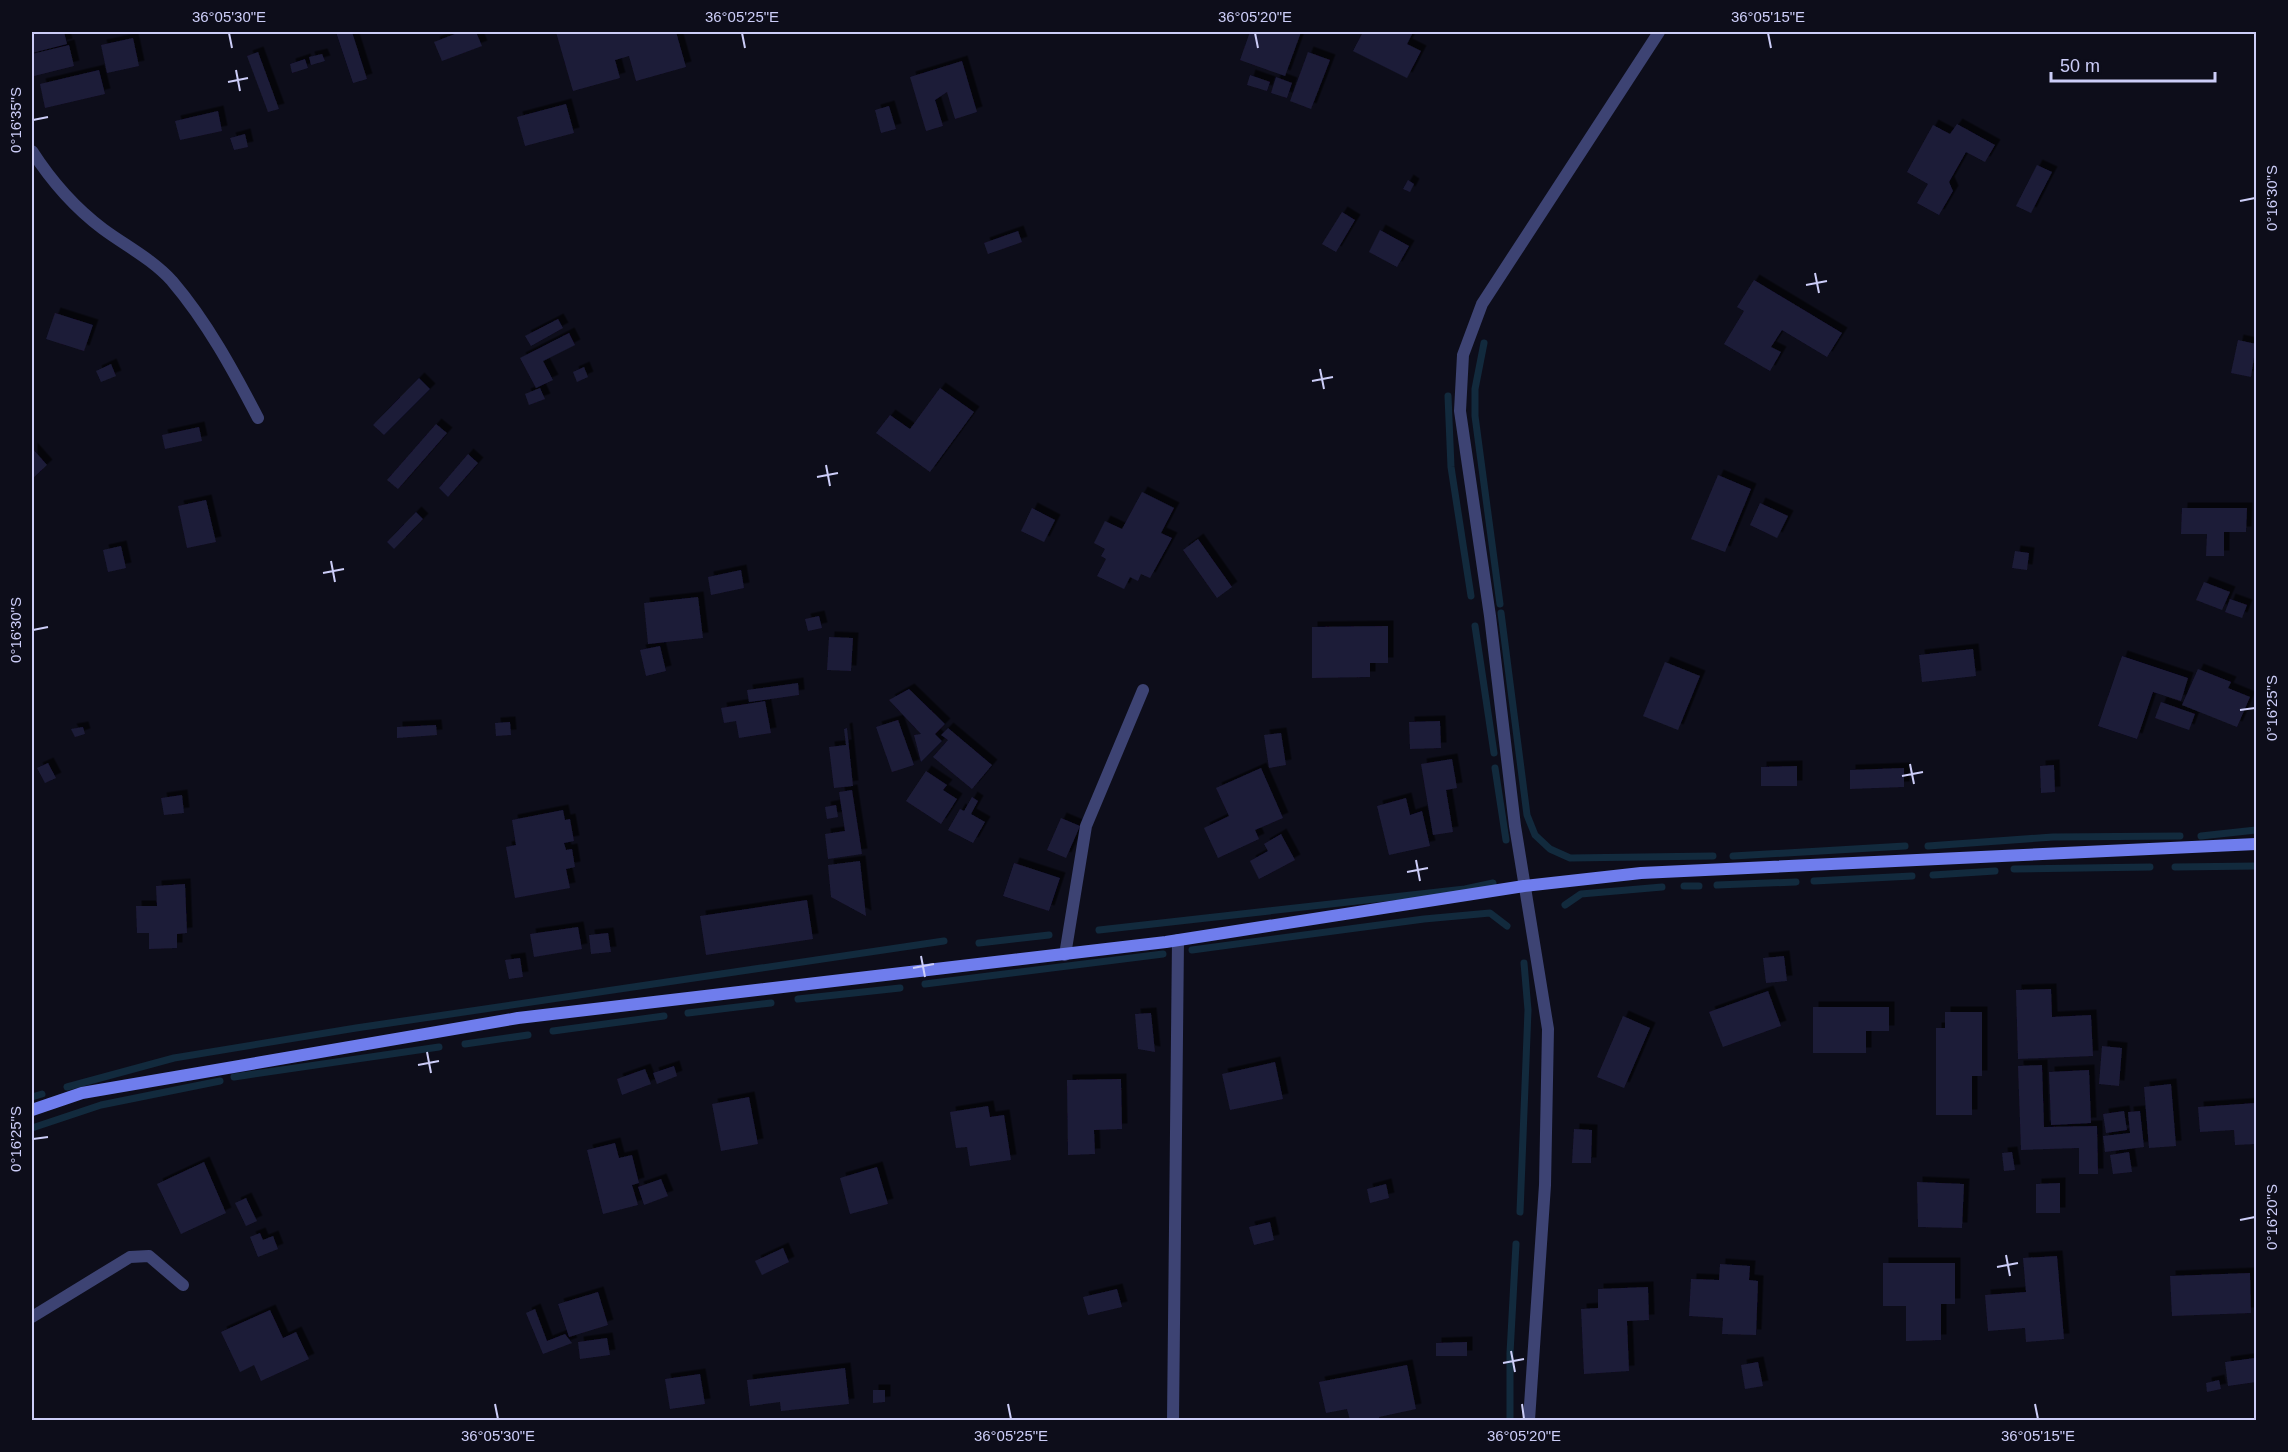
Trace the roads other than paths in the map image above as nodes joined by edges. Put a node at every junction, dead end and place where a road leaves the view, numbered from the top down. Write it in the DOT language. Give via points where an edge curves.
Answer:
graph roads {
  1 [pos="1659,32"];
  2 [pos="32,151"];
  3 [pos="258,418"];
  4 [pos="1143,690"];
  5 [pos="2256,844"];
  6 [pos="1524,886"];
  7 [pos="1178,940"];
  8 [pos="1065,955"];
  9 [pos="32,1110"];
  10 [pos="183,1286"];
  11 [pos="32,1317"];
  12 [pos="1173,1420"];
  13 [pos="1529,1420"];
  1 -- 6 [label="street" via="1482,304 1463,355 1460,411"];
  2 -- 3 [label="street" via="74,202 171,281 224,353"];
  4 -- 8 [label="street" via="1086,826"];
  5 -- 6 [label="street" via="1641,873"];
  6 -- 7 [label="street"];
  6 -- 13 [label="street" via="1548,1029 1545,1185"];
  7 -- 8 [label="street"];
  7 -- 12 [label="street"];
  8 -- 9 [label="street" via="518,1018 93,1091"];
  10 -- 11 [label="street" via="149,1256 130,1257"];
}
